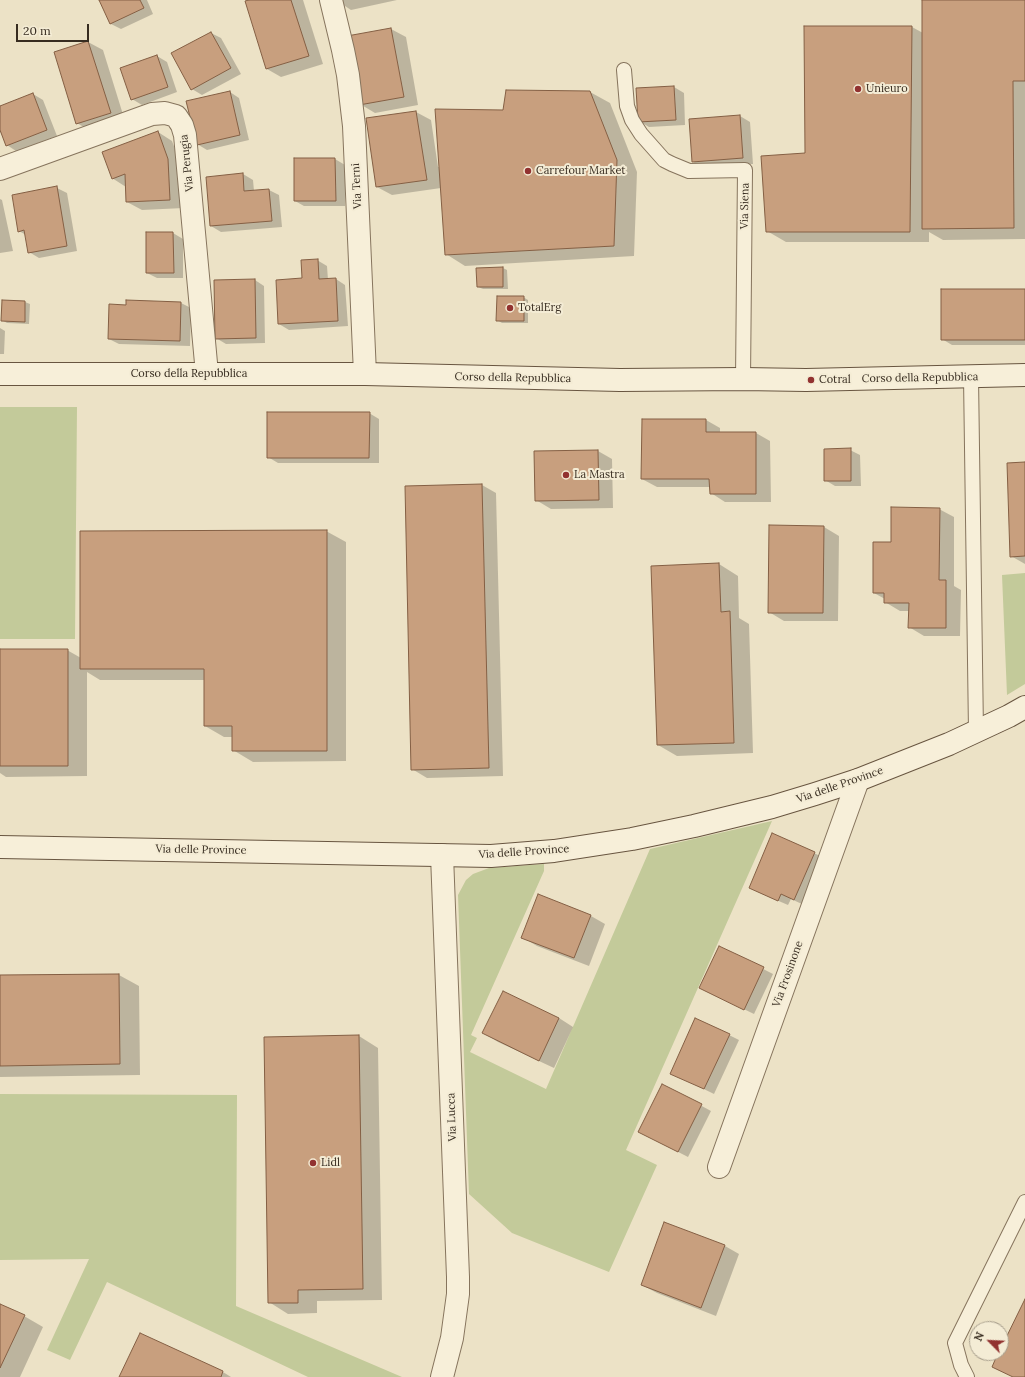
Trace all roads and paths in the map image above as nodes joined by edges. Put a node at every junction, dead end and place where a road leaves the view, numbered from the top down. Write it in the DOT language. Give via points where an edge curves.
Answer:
graph roads {
  1 [pos="331,0"];
  2 [pos="624,70"];
  3 [pos="0,169"];
  4 [pos="0,374"];
  5 [pos="207,374"];
  6 [pos="365,374"];
  7 [pos="1025,376"];
  8 [pos="971,377"];
  9 [pos="743,379"];
  10 [pos="1025,707"];
  11 [pos="976,732"];
  12 [pos="858,780"];
  13 [pos="0,847"];
  14 [pos="442,855"];
  15 [pos="719,1167"];
  16 [pos="1025,1202"];
  17 [pos="442,1377"];
  18 [pos="967,1377"];
  1 -- 6 [label="street, Via Terni" via="348,75 354,126"];
  2 -- 9 [label="lane, Via Siena" via="627,106 632,120 664,160 689,171 745,170"];
  3 -- 5 [label="street, Via Perugia" via="152,114 165,113 176,116 185,135"];
  4 -- 5 [label="street, Corso della Repubblica"];
  5 -- 6 [label="street, Corso della Repubblica"];
  6 -- 9 [label="street, Corso della Repubblica" via="620,380"];
  7 -- 8 [label="street, Corso della Repubblica"];
  8 -- 9 [label="street, Corso della Repubblica"];
  8 -- 11 [label="lane"];
  10 -- 11 [label="street, Via delle Province"];
  11 -- 12 [label="street, Via delle Province"];
  12 -- 14 [label="street, Via delle Province" via="759,810 632,839 523,854"];
  12 -- 15 [label="street, Via Frosinone"];
  13 -- 14 [label="street, Via delle Province"];
  14 -- 17 [label="street, Via Lucca" via="458,1294 452,1338"];
  16 -- 18 [label="lane" via="955,1343"];
}
